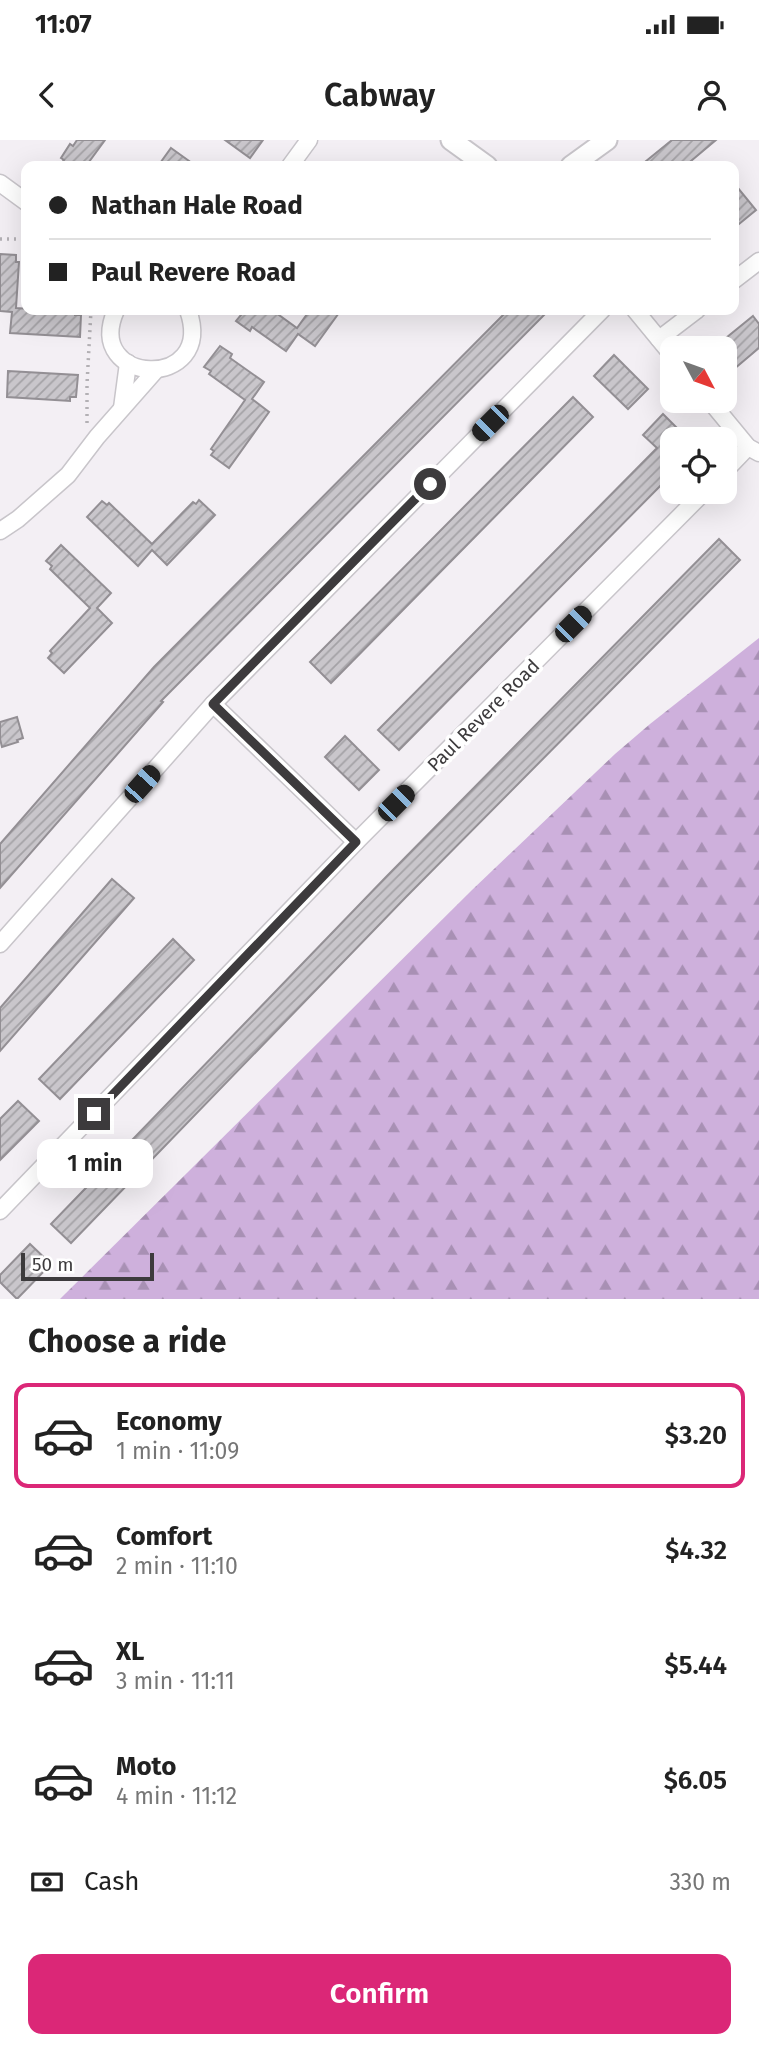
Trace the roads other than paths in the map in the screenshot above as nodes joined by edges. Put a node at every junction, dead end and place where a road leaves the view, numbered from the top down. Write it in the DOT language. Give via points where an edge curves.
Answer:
graph roads {
  1 [pos="309,140"];
  2 [pos="451,140"];
  3 [pos="607,140"];
  4 [pos="294,161"];
  5 [pos="480,161"];
  6 [pos="577,161"];
  7 [pos="0,183"];
  8 [pos="21,198"];
  9 [pos="759,261"];
  10 [pos="739,276"];
  11 [pos="114,315"];
  12 [pos="189,315"];
  13 [pos="597,315"];
  14 [pos="639,315"];
  15 [pos="690,315"];
  16 [pos="659,339"];
  17 [pos="128,363"];
  18 [pos="156,370"];
  19 [pos="122,408"];
  20 [pos="721,413"];
  21 [pos="754,450"];
  22 [pos="737,462"];
  23 [pos="693,504"];
  24 [pos="0,531"];
  25 [pos="213,704"];
  26 [pos="356,842"];
  27 [pos="0,944"];
  28 [pos="0,1211"];
  1 -- 4 [label="street"];
  2 -- 5 [label="street"];
  3 -- 6 [label="street"];
  7 -- 8 [label="street"];
  9 -- 10 [label="street"];
  11 -- 17 [label="street" via="113,344"];
  12 -- 18 [label="street" via="192,334 188,347 169,367"];
  13 -- 25 [label="street"];
  14 -- 16 [label="street"];
  15 -- 16 [label="street"];
  17 -- 18 [label="street"];
  17 -- 19 [label="street"];
  18 -- 19 [label="street"];
  19 -- 24 [label="street" via="68,475"];
  20 -- 21 [label="street"];
  21 -- 22 [label="street"];
  23 -- 26 [label="street, Paul Revere Road"];
  25 -- 26 [label="street"];
  25 -- 27 [label="street"];
  26 -- 28 [label="street, Paul Revere Road"];
}
